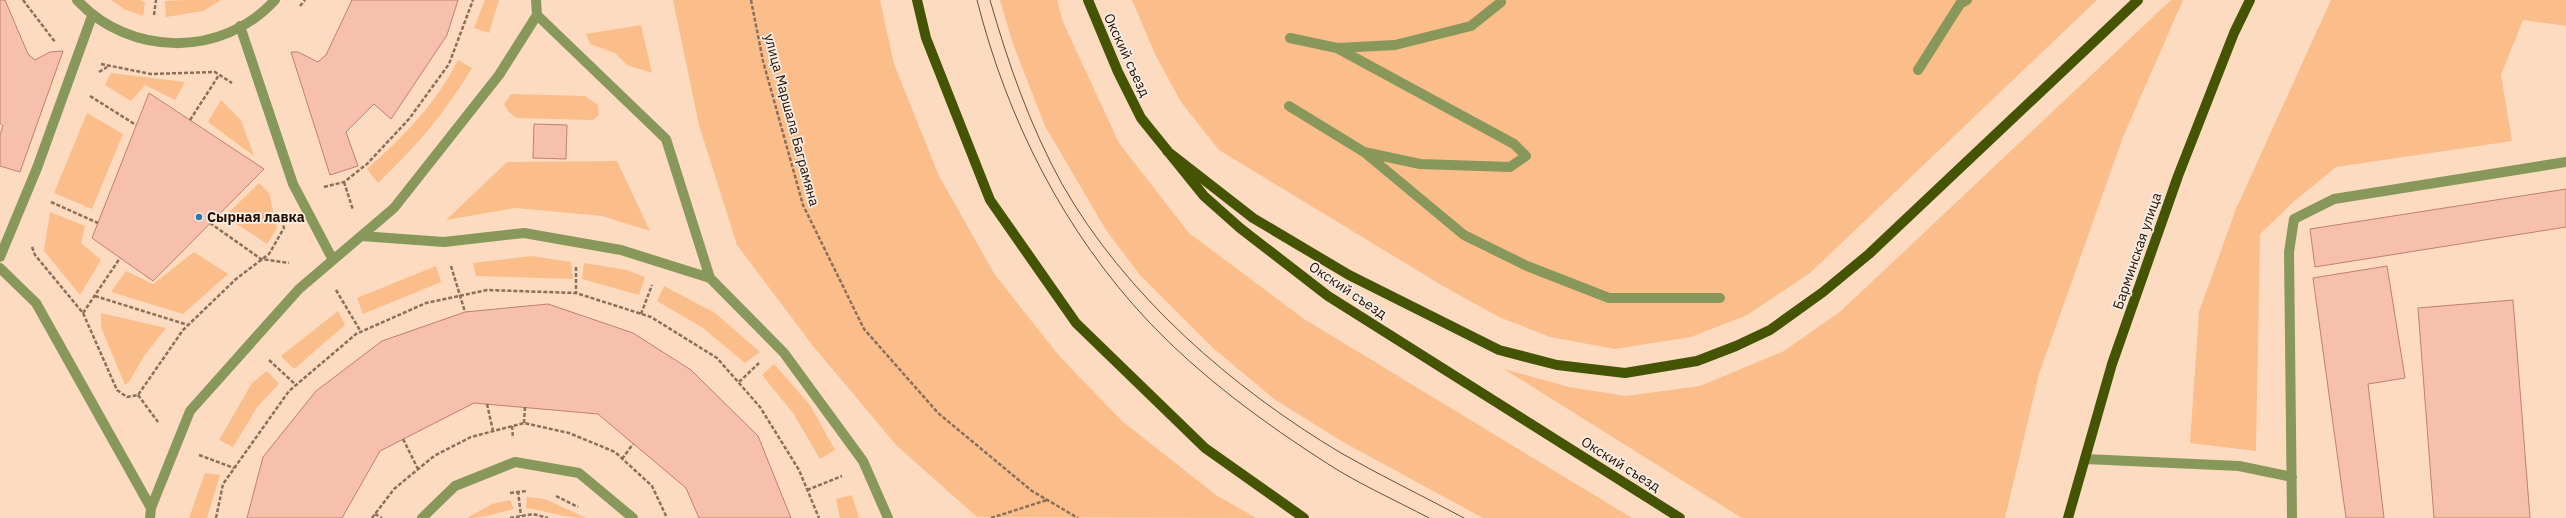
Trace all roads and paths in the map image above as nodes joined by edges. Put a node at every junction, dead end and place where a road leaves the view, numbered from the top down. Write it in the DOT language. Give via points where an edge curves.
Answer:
graph roads {
  1 [pos="77,0"];
  2 [pos="275,0"];
  3 [pos="473,0"];
  4 [pos="536,0"];
  5 [pos="751,0"];
  6 [pos="917,0"];
  7 [pos="1088,0"];
  8 [pos="1500,0"];
  9 [pos="1967,0"];
  10 [pos="2138,0"];
  11 [pos="2250,0"];
  12 [pos="537,15"];
  13 [pos="92,16"];
  14 [pos="240,26"];
  15 [pos="1290,38"];
  16 [pos="1337,48"];
  17 [pos="1918,70"];
  18 [pos="95,75"];
  19 [pos="219,75"];
  20 [pos="235,86"];
  21 [pos="89,95"];
  22 [pos="1289,106"];
  23 [pos="190,120"];
  24 [pos="136,125"];
  25 [pos="1167,151"];
  26 [pos="1364,152"];
  27 [pos="2566,162"];
  28 [pos="318,189"];
  29 [pos="44,199"];
  30 [pos="280,213"];
  31 [pos="98,223"];
  32 [pos="210,224"];
  33 [pos="361,236"];
  34 [pos="30,240"];
  35 [pos="444,242"];
  36 [pos="0,257"];
  37 [pos="120,258"];
  38 [pos="261,259"];
  39 [pos="333,260"];
  40 [pos="660,263"];
  41 [pos="0,268"];
  42 [pos="323,268"];
  43 [pos="710,278"];
  44 [pos="94,296"];
  45 [pos="460,296"];
  46 [pos="1720,298"];
  47 [pos="465,312"];
  48 [pos="83,313"];
  49 [pos="641,314"];
  50 [pos="188,325"];
  51 [pos="361,332"];
  52 [pos="251,343"];
  53 [pos="296,385"];
  54 [pos="487,404"];
  55 [pos="525,407"];
  56 [pos="524,423"];
  57 [pos="493,431"];
  58 [pos="403,439"];
  59 [pos="633,444"];
  60 [pos="176,446"];
  61 [pos="622,459"];
  62 [pos="2085,459"];
  63 [pos="865,467"];
  64 [pos="234,468"];
  65 [pos="418,469"];
  66 [pos="2292,478"];
  67 [pos="808,490"];
  68 [pos="518,492"];
  69 [pos="535,492"];
  70 [pos="506,493"];
  71 [pos="548,494"];
  72 [pos="1047,500"];
  73 [pos="583,511"];
  74 [pos="151,513"];
  75 [pos="375,514"];
  76 [pos="521,516"];
  77 [pos="216,518"];
  78 [pos="382,518"];
  79 [pos="422,518"];
  80 [pos="510,518"];
  81 [pos="548,518"];
  82 [pos="633,518"];
  83 [pos="819,518"];
  84 [pos="888,518"];
  85 [pos="991,518"];
  86 [pos="1078,518"];
  87 [pos="1304,518"];
  88 [pos="1680,518"];
  89 [pos="2068,518"];
  90 [pos="2292,518"];
  1 -- 13 [label="street"];
  2 -- 14 [label="street" via="262,14"];
  3 -- 28 [label="path" via="471,12 449,64 409,119 367,164 344,182"];
  4 -- 12 [label="street"];
  5 -- 72 [label="path, улица Маршала Баграмяна" via="763,60 803,206 864,329 938,413 1032,491"];
  6 -- 87 [label="main road" via="926,38 990,200 1076,323 1205,448"];
  7 -- 25 [label="main road, Окский съезд" via="1118,72 1142,118"];
  8 -- 16 [label="street" via="1501,2 1471,26 1395,45"];
  9 -- 17 [label="street" via="1960,4"];
  10 -- 25 [label="main road" via="1869,254 1818,297 1770,330 1736,346 1697,361 1625,373 1557,365 1499,350 1445,324 1349,275 1253,218"];
  11 -- 62 [label="main road, Барминская улица" via="2234,33 2178,176 2112,364"];
  12 -- 33 [label="street" via="499,75 394,208"];
  12 -- 43 [label="street" via="666,140"];
  13 -- 14 [label="street" via="134,38 181,44 224,36"];
  13 -- 36 [label="street" via="37,168"];
  14 -- 39 [label="street" via="293,184"];
  15 -- 16 [label="street"];
  16 -- 26 [label="street" via="1514,144 1526,156 1510,167 1420,164"];
  18 -- 19 [label="path" via="107,67 151,74 215,72"];
  19 -- 20 [label="path"];
  19 -- 23 [label="path"];
  21 -- 24 [label="path"];
  22 -- 26 [label="street"];
  25 -- 88 [label="main road, Окский съезд" via="1204,196 1240,228 1328,296"];
  26 -- 46 [label="street" via="1464,234 1527,266 1609,298"];
  27 -- 66 [label="street" via="2334,199 2294,219 2289,252"];
  29 -- 31 [label="path"];
  30 -- 38 [label="path" via="284,228 270,254"];
  32 -- 38 [label="path"];
  33 -- 35 [label="street"];
  33 -- 39 [label="street"];
  34 -- 48 [label="path" via="36,255"];
  35 -- 40 [label="street" via="524,233 621,250"];
  35 -- 45 [label="path"];
  37 -- 44 [label="path"];
  38 -- 50 [label="path"];
  39 -- 42 [label="street"];
  40 -- 43 [label="street"];
  40 -- 49 [label="path"];
  41 -- 74 [label="street" via="36,303"];
  42 -- 51 [label="path"];
  42 -- 52 [label="street" via="299,289"];
  43 -- 63 [label="street" via="784,353"];
  44 -- 48 [label="path"];
  44 -- 50 [label="path"];
  45 -- 47 [label="path"];
  45 -- 49 [label="path" via="487,290 576,293"];
  45 -- 51 [label="path" via="426,303"];
  48 -- 50 [label="path" via="117,390 127,397 138,395"];
  49 -- 67 [label="path" via="651,317 717,358 760,407 799,470"];
  51 -- 53 [label="path"];
  52 -- 53 [label="path"];
  52 -- 60 [label="street" via="190,411"];
  53 -- 64 [label="path" via="289,391"];
  54 -- 57 [label="path"];
  55 -- 56 [label="path"];
  58 -- 65 [label="path"];
  59 -- 61 [label="path"];
  60 -- 64 [label="path"];
  60 -- 74 [label="street"];
  62 -- 66 [label="street" via="2239,466"];
  62 -- 89 [label="main road, Барминская улица"];
  63 -- 67 [label="path"];
  63 -- 84 [label="street"];
  64 -- 77 [label="path" via="223,484"];
  66 -- 90 [label="street"];
  67 -- 83 [label="path"];
  68 -- 69 [label="path"];
  68 -- 70 [label="path"];
  68 -- 76 [label="path"];
  71 -- 73 [label="path"];
  72 -- 85 [label="path"];
  72 -- 86 [label="path, улица Маршала Баграмяна"];
  75 -- 78 [label="path"];
  76 -- 80 [label="path"];
  76 -- 81 [label="path" via="533,514"];
  79 -- 82 [label="street" via="454,486 514,462 579,473"];
}
